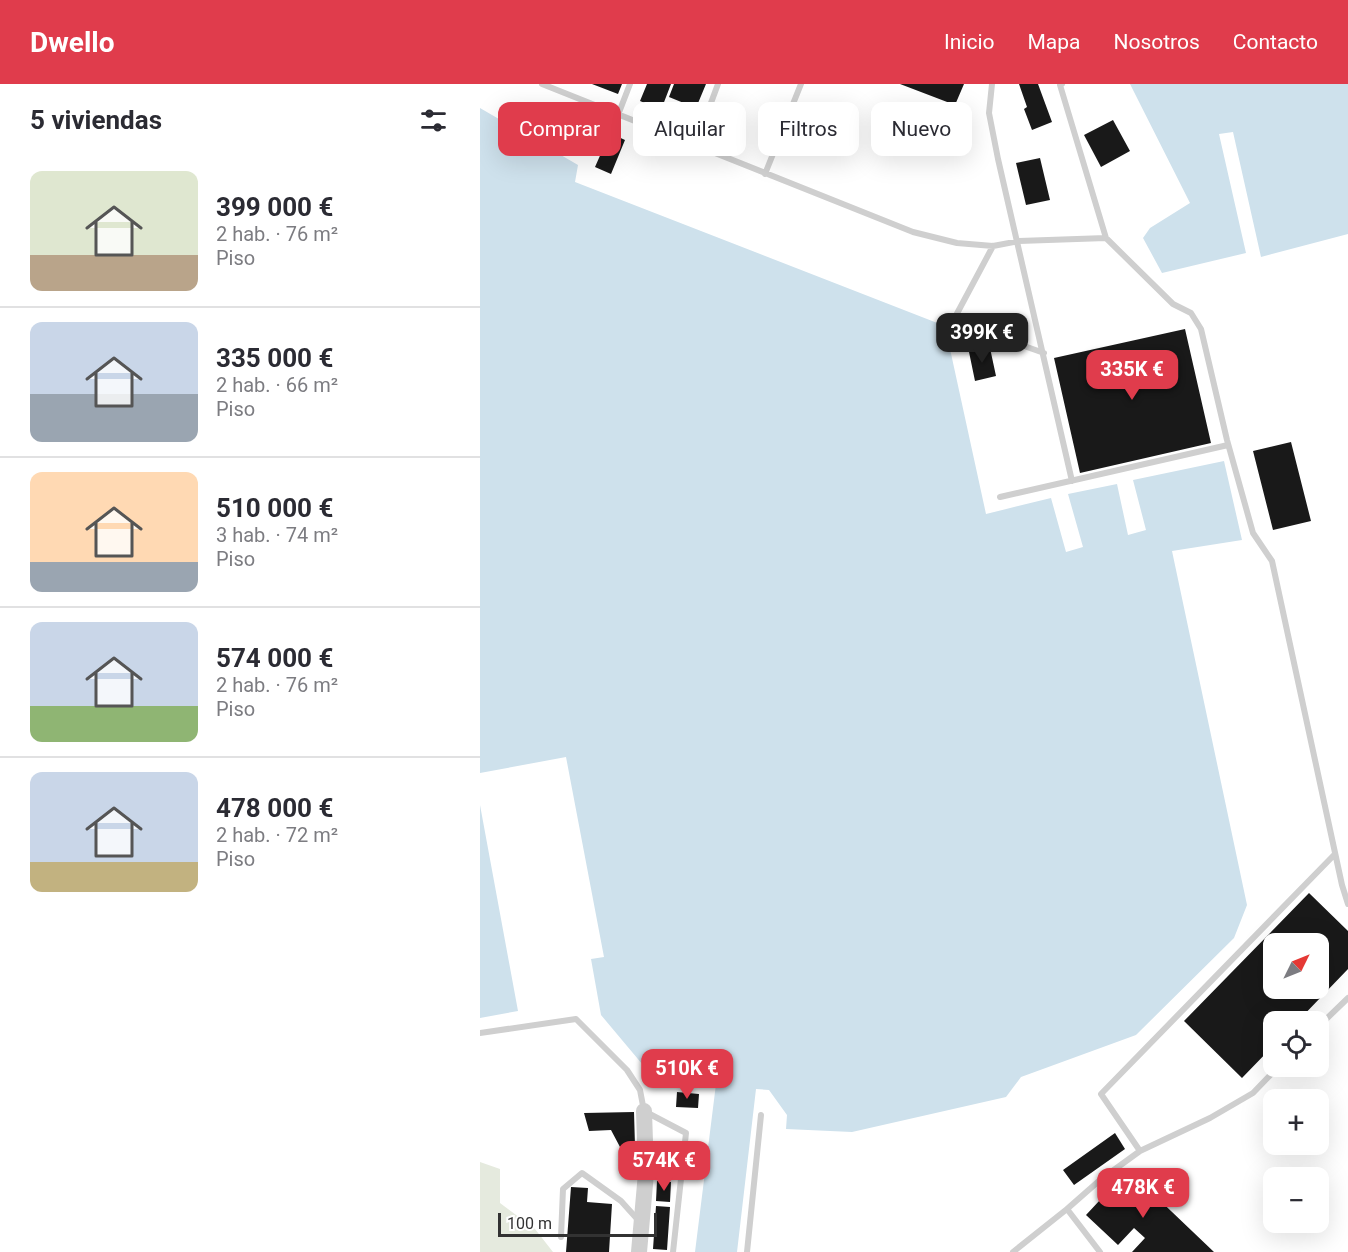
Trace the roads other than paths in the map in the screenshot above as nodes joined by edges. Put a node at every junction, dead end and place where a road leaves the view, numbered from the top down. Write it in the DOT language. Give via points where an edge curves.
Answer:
graph roads {
  1 [pos="542,84"];
  2 [pos="630,84"];
  3 [pos="718,84"];
  4 [pos="801,84"];
  5 [pos="992,84"];
  6 [pos="1062,84"];
  7 [pos="586,102"];
  8 [pos="711,102"];
  9 [pos="621,107"];
  10 [pos="720,156"];
  11 [pos="765,174"];
  12 [pos="1106,238"];
  13 [pos="1019,242"];
  14 [pos="993,246"];
  15 [pos="1044,353"];
  16 [pos="1228,445"];
  17 [pos="1072,481"];
  18 [pos="1000,497"];
  19 [pos="1335,854"];
  20 [pos="1348,904"];
  21 [pos="1348,999"];
  22 [pos="1329,1017"];
  23 [pos="480,1033"];
  24 [pos="1268,1077"];
  25 [pos="644,1111"];
  26 [pos="761,1115"];
  27 [pos="1140,1151"];
  28 [pos="1067,1209"];
  29 [pos="642,1223"];
  30 [pos="561,1237"];
  31 [pos="639,1252"];
  32 [pos="673,1252"];
  33 [pos="747,1252"];
  34 [pos="1013,1252"];
  35 [pos="1100,1252"];
  1 -- 7 [label="lane"];
  2 -- 9 [label="lane"];
  3 -- 8 [label="lane"];
  4 -- 11 [label="lane"];
  5 -- 13 [label="lane" via="989,113"];
  6 -- 12 [label="lane"];
  10 -- 11 [label="lane"];
  11 -- 14 [label="lane" via="913,232 957,243"];
  12 -- 13 [label="lane"];
  12 -- 16 [label="lane" via="1173,304 1191,313 1200,329"];
  13 -- 14 [label="lane"];
  13 -- 15 [label="lane"];
  14 -- 15 [label="lane" via="953,321"];
  15 -- 17 [label="lane"];
  16 -- 17 [label="lane"];
  16 -- 19 [label="lane" via="1252,533 1272,561"];
  17 -- 18 [label="lane"];
  19 -- 20 [label="lane"];
  19 -- 27 [label="lane" via="1101,1094"];
  21 -- 22 [label="lane"];
  23 -- 25 [label="lane" via="576,1019 627,1070 640,1090"];
  24 -- 27 [label="lane" via="1253,1093 1210,1118"];
  25 -- 29 [label="street" via="646,1173"];
  25 -- 32 [label="lane" via="686,1133"];
  26 -- 33 [label="lane"];
  27 -- 28 [label="lane"];
  28 -- 34 [label="lane"];
  28 -- 35 [label="lane"];
  29 -- 30 [label="lane" via="621,1201 582,1173 563,1189"];
  29 -- 31 [label="street"];
}
